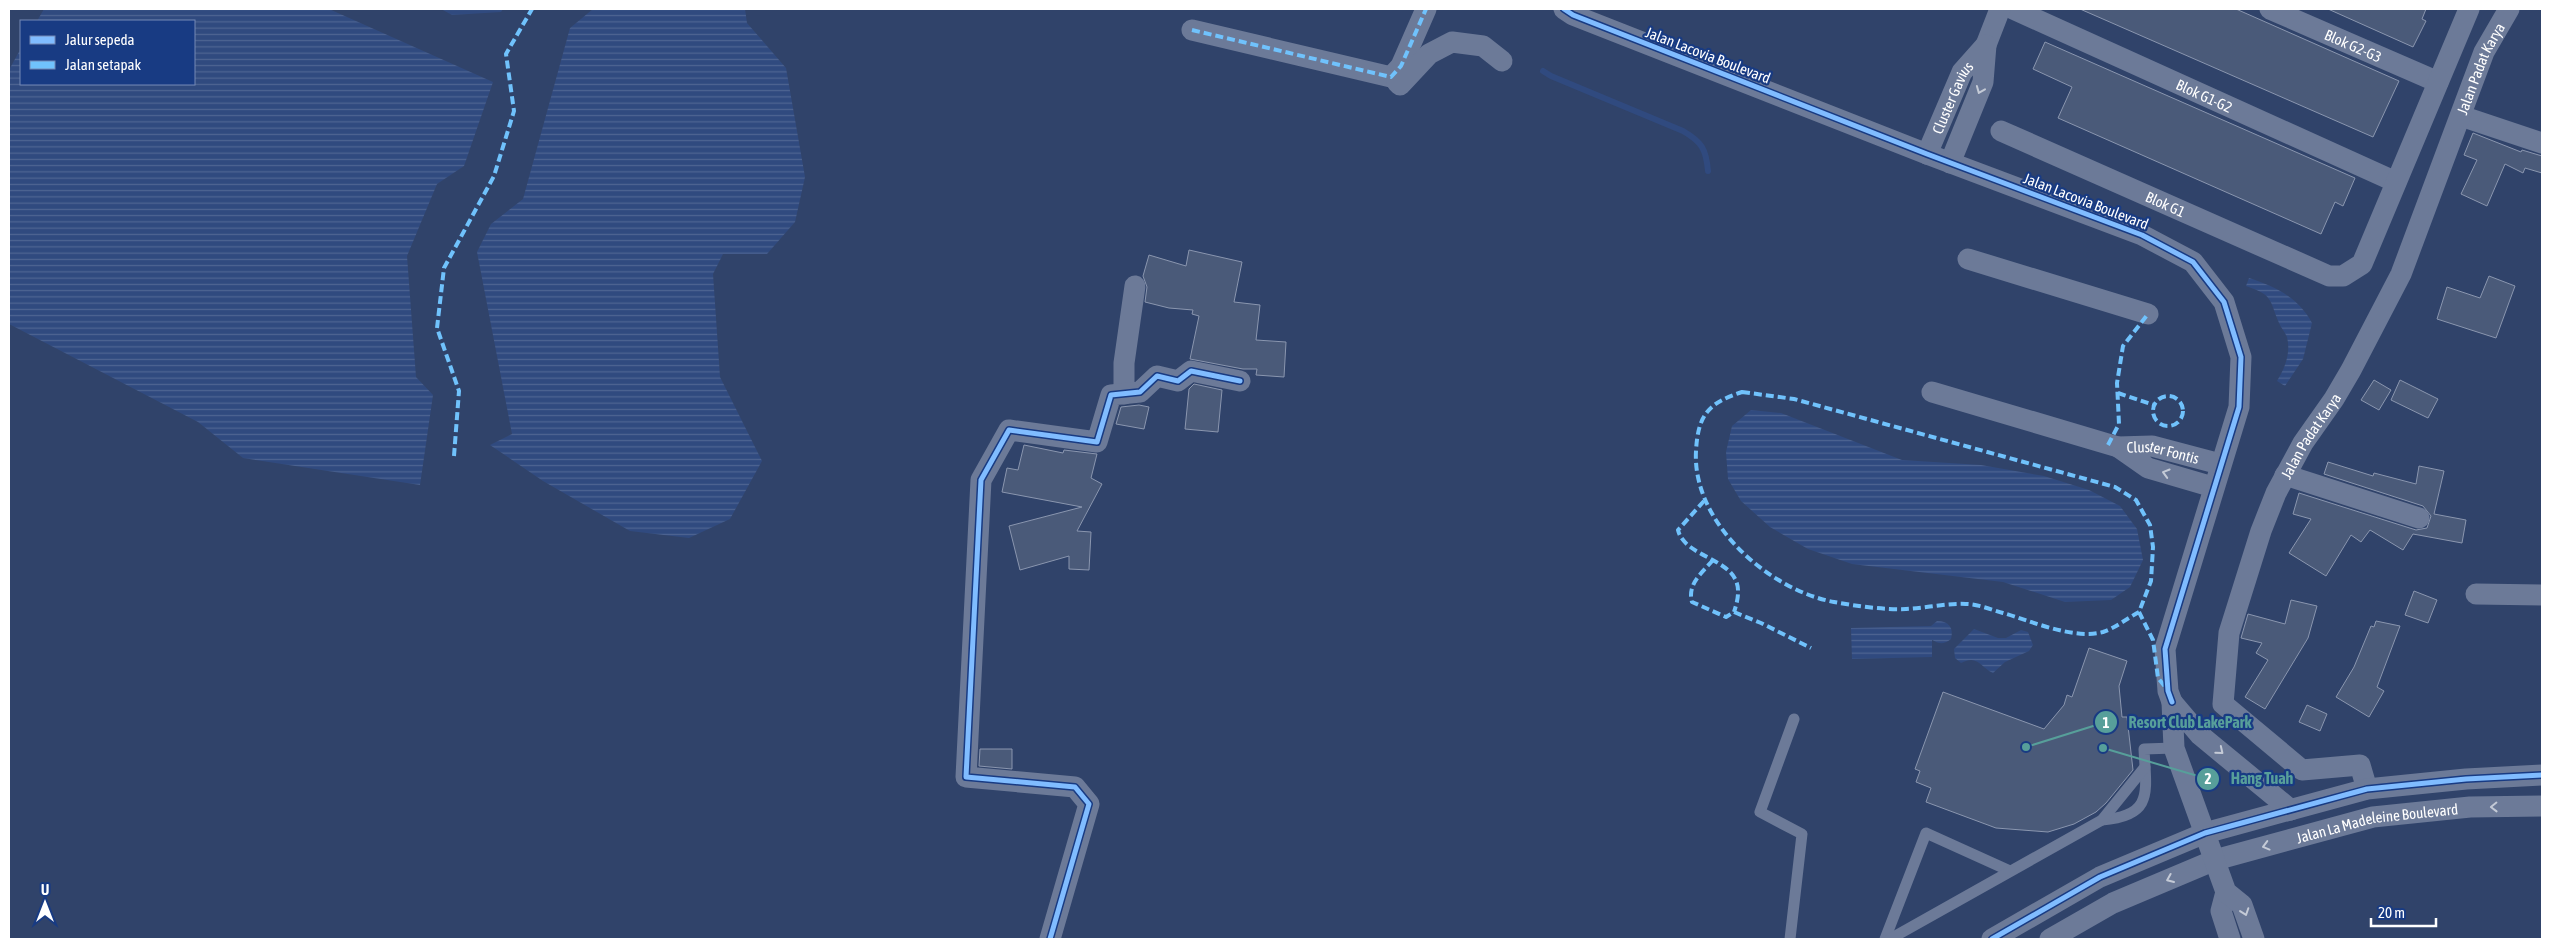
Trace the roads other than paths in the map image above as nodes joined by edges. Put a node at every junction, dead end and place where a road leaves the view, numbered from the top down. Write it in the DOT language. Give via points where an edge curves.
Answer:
graph roads {
  1 [pos="1426,9"];
  2 [pos="1564,9"];
  3 [pos="2000,9"];
  4 [pos="2013,9"];
  5 [pos="2270,9"];
  6 [pos="2469,9"];
  7 [pos="2509,9"];
  8 [pos="1192,30"];
  9 [pos="1986,45"];
  10 [pos="1502,61"];
  11 [pos="1391,77"];
  12 [pos="2438,82"];
  13 [pos="2461,116"];
  14 [pos="2001,131"];
  15 [pos="2542,143"];
  16 [pos="1927,154"];
  17 [pos="1950,163"];
  18 [pos="2396,182"];
  19 [pos="1968,259"];
  20 [pos="1135,286"];
  21 [pos="2148,314"];
  22 [pos="1240,381"];
  23 [pos="1932,392"];
  24 [pos="1124,394"];
  25 [pos="2118,447"];
  26 [pos="2220,464"];
  27 [pos="2285,475"];
  28 [pos="2213,486"];
  29 [pos="2419,518"];
  30 [pos="2476,594"];
  31 [pos="2542,595"];
  32 [pos="2172,702"];
  33 [pos="1794,719"];
  34 [pos="2174,748"];
  35 [pos="2145,767"];
  36 [pos="2542,775"];
  37 [pos="2367,789"];
  38 [pos="2542,806"];
  39 [pos="2292,810"];
  40 [pos="2102,820"];
  41 [pos="2205,833"];
  42 [pos="2215,860"];
  43 [pos="2010,871"];
  44 [pos="2226,892"];
  45 [pos="1050,939"];
  46 [pos="1790,939"];
  47 [pos="1885,939"];
  48 [pos="1890,939"];
  49 [pos="1992,939"];
  50 [pos="2050,939"];
  51 [pos="2230,939"];
  52 [pos="2254,939"];
  1 -- 11 [label="street" via="1401,66"];
  2 -- 16 [label="street, Jalan Lacovia Boulevard"];
  3 -- 9 [label="street, Cluster Gavius"];
  4 -- 18 [label="street, Blok G1-G2"];
  5 -- 12 [label="street, Blok G2-G3"];
  6 -- 12 [label="street"];
  7 -- 13 [label="street, Jalan Padat Karya" via="2484,52"];
  8 -- 11 [label="street"];
  9 -- 16 [label="street, Cluster Gavius" via="1962,72"];
  9 -- 17 [label="street, Cluster Gavius, one-way" via="1983,82"];
  10 -- 11 [label="street" via="1483,46 1452,42 1429,54 1400,85"];
  12 -- 18 [label="street"];
  13 -- 15 [label="street"];
  13 -- 27 [label="street, Jalan Padat Karya" via="2401,274 2351,370"];
  14 -- 18 [label="street, Blok G1" via="2329,276 2343,276 2362,264"];
  16 -- 17 [label="street, Jalan Lacovia Boulevard"];
  17 -- 26 [label="street, Jalan Lacovia Boulevard" via="2142,235 2193,262 2224,302 2241,357 2239,406"];
  19 -- 21 [label="street"];
  20 -- 24 [label="street" via="1124,363"];
  22 -- 24 [label="street" via="1191,371 1178,381 1157,376 1140,392"];
  23 -- 25 [label="street"];
  24 -- 45 [label="street" via="1111,395 1097,442 1009,430 981,480 966,777 1076,787 1089,804"];
  25 -- 26 [label="street, Cluster Fontis" via="2152,446"];
  28 -- 25 [label="street, Cluster Fontis, one-way" via="2148,468"];
  26 -- 28 [label="street, Jalan Lacovia Boulevard"];
  27 -- 29 [label="street"];
  27 -- 37 [label="street, Jalan Padat Karya" via="2261,531 2229,633 2223,704 2302,770 2360,765"];
  28 -- 32 [label="street, Jalan Lacovia Boulevard" via="2166,650 2168,691"];
  30 -- 31 [label="street"];
  32 -- 34 [label="street, Jalan Lacovia Boulevard"];
  32 -- 39 [label="street, Jalan Lacovia Boulevard, one-way" via="2200,735"];
  33 -- 46 [label="lane" via="1760,812 1802,834"];
  34 -- 35 [label="lane" via="2144,749"];
  34 -- 41 [label="street, Jalan Lacovia Boulevard"];
  35 -- 40 [label="lane"];
  35 -- 40 [label="lane" via="2145,795 2138,811 2124,818"];
  36 -- 37 [label="street, Jalan La Madeleine Boulevard"];
  37 -- 39 [label="street, Jalan La Madeleine Boulevard"];
  38 -- 42 [label="street, Jalan La Madeleine Boulevard, one-way" via="2470,807 2373,817"];
  39 -- 41 [label="street, Jalan La Madeleine Boulevard"];
  40 -- 43 [label="lane"];
  41 -- 42 [label="street, Jalan Lacovia Boulevard"];
  41 -- 49 [label="street, Jalan La Madeleine Boulevard" via="2100,877"];
  42 -- 44 [label="street, Jalan Lacovia Boulevard"];
  42 -- 50 [label="street, Jalan La Madeleine Boulevard, one-way" via="2113,903"];
  43 -- 47 [label="lane" via="1926,833"];
  43 -- 48 [label="lane"];
  44 -- 51 [label="street" via="2222,911"];
  44 -- 52 [label="street, one-way" via="2242,905"];
}
